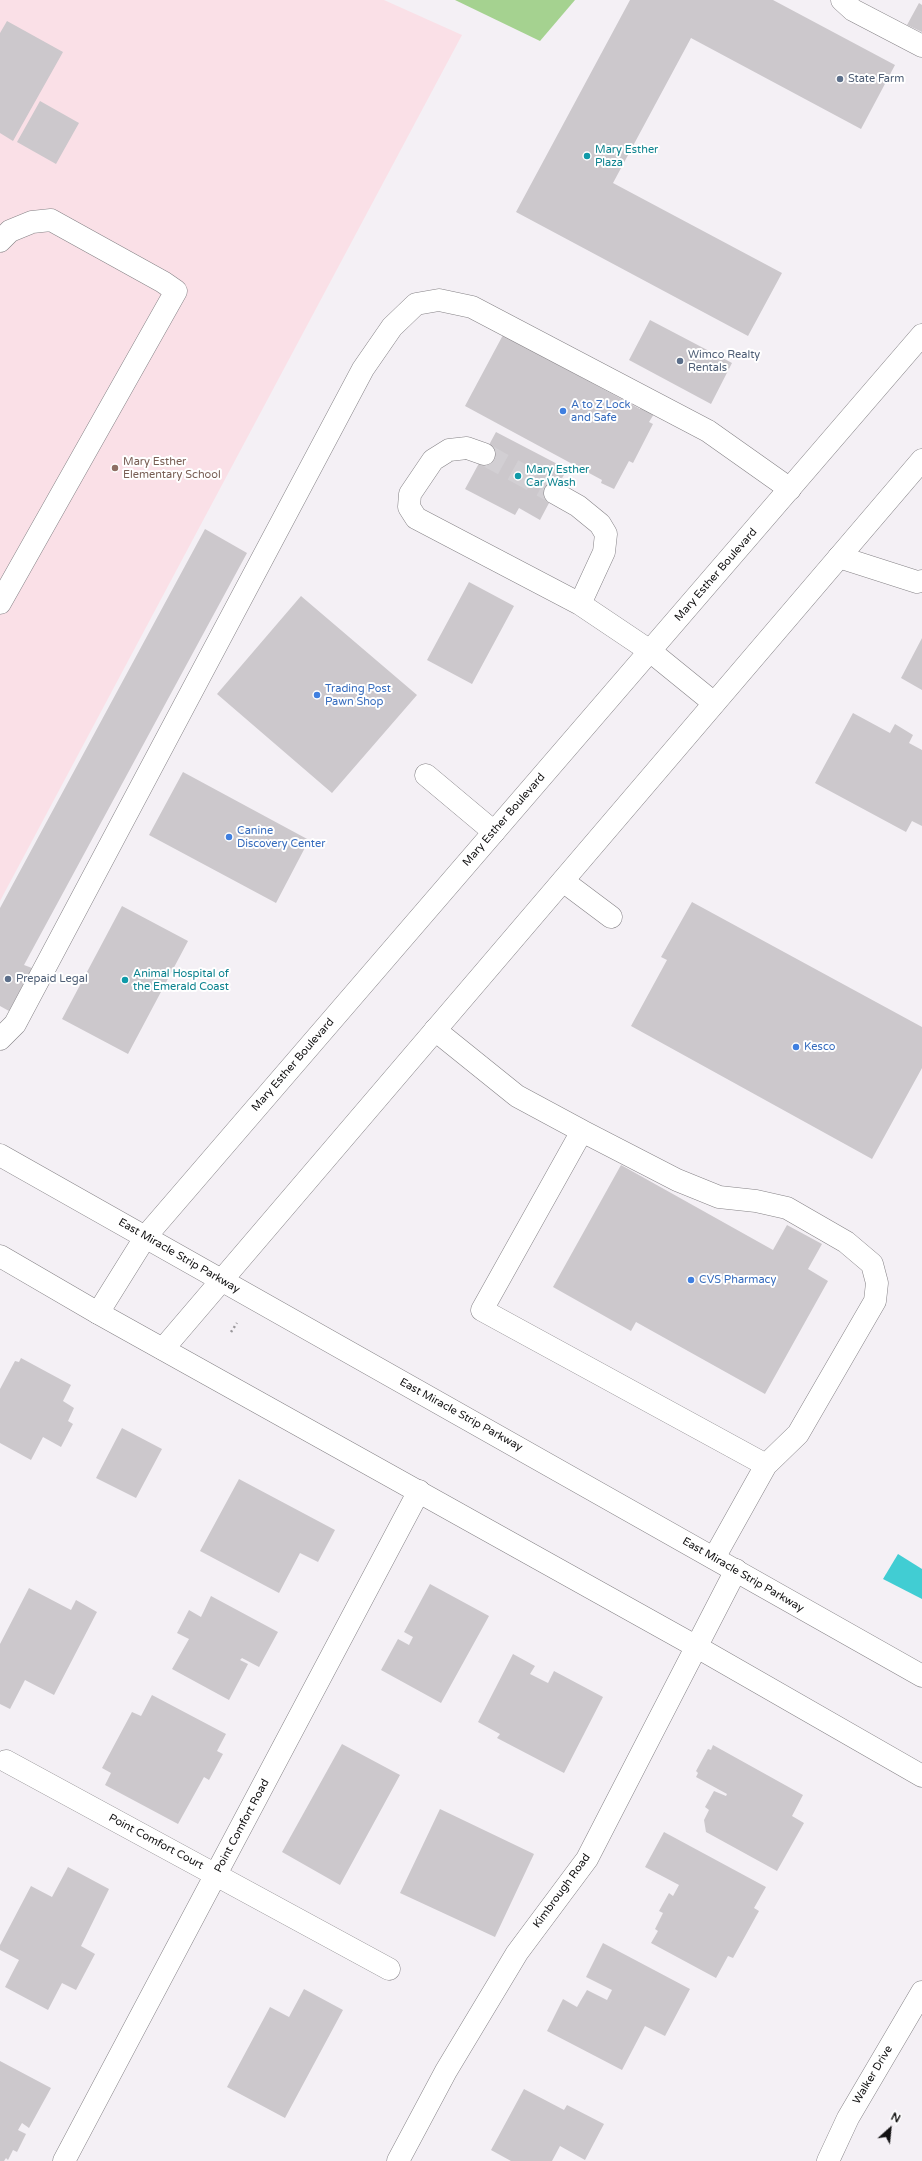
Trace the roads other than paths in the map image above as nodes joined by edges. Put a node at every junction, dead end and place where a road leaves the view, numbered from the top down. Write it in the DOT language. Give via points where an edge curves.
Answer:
graph roads {
  1 [pos="842,0"];
  2 [pos="922,46"];
  3 [pos="0,241"];
  4 [pos="922,335"];
  5 [pos="484,454"];
  6 [pos="922,460"];
  7 [pos="790,489"];
  8 [pos="555,493"];
  9 [pos="839,557"];
  10 [pos="922,581"];
  11 [pos="0,603"];
  12 [pos="580,604"];
  13 [pos="650,651"];
  14 [pos="714,703"];
  15 [pos="426,775"];
  16 [pos="494,832"];
  17 [pos="562,881"];
  18 [pos="611,917"];
  19 [pos="434,1030"];
  20 [pos="0,1039"];
  21 [pos="582,1131"];
  22 [pos="0,1155"];
  23 [pos="146,1236"];
  24 [pos="0,1256"];
  25 [pos="221,1280"];
  26 [pos="98,1313"];
  27 [pos="163,1349"];
  28 [pos="766,1465"];
  29 [pos="419,1491"];
  30 [pos="714,1558"];
  31 [pos="736,1570"];
  32 [pos="697,1647"];
  33 [pos="922,1676"];
  34 [pos="6,1761"];
  35 [pos="922,1776"];
  36 [pos="216,1874"];
  37 [pos="389,1969"];
  38 [pos="922,1992"];
  39 [pos="64,2161"];
  40 [pos="398,2161"];
  41 [pos="828,2161"];
  1 -- 2 [label="main road" via="853,10"];
  3 -- 11 [label="main road" via="10,231 32,222 51,220 176,291"];
  4 -- 7 [label="main road, Mary Esther Boulevard"];
  5 -- 12 [label="main road" via="467,448 449,450 433,460 410,494 409,507 416,518"];
  6 -- 9 [label="main road"];
  7 -- 13 [label="main road, Mary Esther Boulevard"];
  7 -- 20 [label="main road" via="708,431 472,307 440,300 416,304 392,327 363,369 15,1024"];
  8 -- 12 [label="main road" via="578,506 600,524 606,534 604,552"];
  9 -- 10 [label="main road" via="916,582"];
  9 -- 14 [label="main road"];
  12 -- 13 [label="main road"];
  13 -- 14 [label="main road"];
  13 -- 16 [label="main road, Mary Esther Boulevard"];
  14 -- 17 [label="main road"];
  15 -- 16 [label="main road"];
  16 -- 23 [label="main road, Mary Esther Boulevard"];
  17 -- 18 [label="main road"];
  17 -- 19 [label="main road"];
  19 -- 21 [label="main road" via="517,1096"];
  19 -- 25 [label="main road"];
  21 -- 28 [label="main road" via="482,1310"];
  21 -- 28 [label="main road" via="677,1180 719,1197 787,1208 846,1242 872,1264 877,1283 875,1301 798,1434"];
  22 -- 23 [label="main road, East Miracle Strip Parkway"];
  23 -- 25 [label="main road, East Miracle Strip Parkway"];
  23 -- 26 [label="main road, Mary Esther Boulevard"];
  24 -- 26 [label="main road"];
  25 -- 27 [label="main road"];
  25 -- 30 [label="main road, East Miracle Strip Parkway"];
  26 -- 27 [label="main road"];
  27 -- 29 [label="main road"];
  28 -- 30 [label="main road"];
  29 -- 32 [label="main road"];
  29 -- 36 [label="main road, Point Comfort Road"];
  30 -- 31 [label="main road, East Miracle Strip Parkway"];
  31 -- 32 [label="main road, Kimbrough Road"];
  31 -- 33 [label="main road, East Miracle Strip Parkway"];
  32 -- 35 [label="main road"];
  32 -- 40 [label="main road, Kimbrough Road" via="587,1859 517,1953 446,2071"];
  34 -- 36 [label="main road, Point Comfort Court"];
  36 -- 37 [label="main road, Point Comfort Court"];
  36 -- 39 [label="main road, Point Comfort Road"];
  38 -- 41 [label="main road, Walker Drive" via="848,2118"];
}
